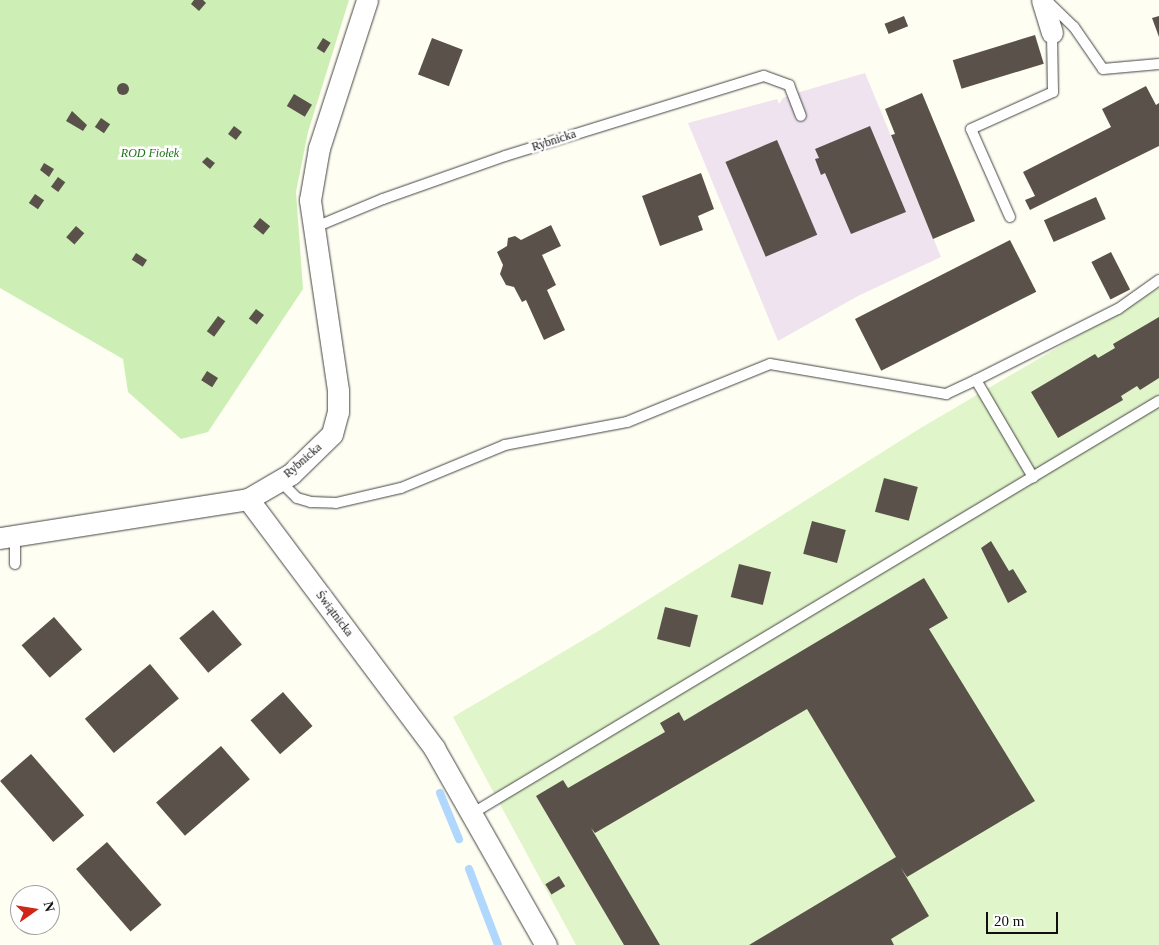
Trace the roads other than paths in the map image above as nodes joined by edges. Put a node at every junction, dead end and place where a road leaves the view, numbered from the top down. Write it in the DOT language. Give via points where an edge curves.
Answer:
graph roads {
  1 [pos="367,0"];
  2 [pos="1044,0"];
  3 [pos="1052,33"];
  4 [pos="1159,64"];
  5 [pos="801,116"];
  6 [pos="1010,217"];
  7 [pos="312,228"];
  8 [pos="1159,280"];
  9 [pos="976,380"];
  10 [pos="1159,402"];
  11 [pos="1033,477"];
  12 [pos="280,481"];
  13 [pos="248,499"];
  14 [pos="8,538"];
  15 [pos="15,564"];
  16 [pos="473,814"];
  17 [pos="546,945"];
  1 -- 7 [label="street, Rybnicka" via="317,155 310,200"];
  2 -- 3 [label="street"];
  2 -- 4 [label="lane" via="1074,27 1103,69"];
  3 -- 6 [label="lane" via="1053,92 971,129"];
  5 -- 7 [label="lane, Rybnicka" via="789,85 764,76 505,156"];
  7 -- 12 [label="street, Rybnicka" via="338,390 338,412 332,434"];
  8 -- 9 [label="lane" via="1118,309"];
  9 -- 11 [label="lane"];
  9 -- 12 [label="lane" via="946,394 770,364 627,422 505,445 401,488 336,503 311,502 297,498"];
  10 -- 11 [label="lane"];
  11 -- 16 [label="lane"];
  12 -- 13 [label="street, Rybnicka"];
  13 -- 14 [label="street"];
  13 -- 16 [label="street, Świątnicka" via="434,748"];
  14 -- 15 [label="lane"];
  16 -- 17 [label="street, Świątnicka"];
}
